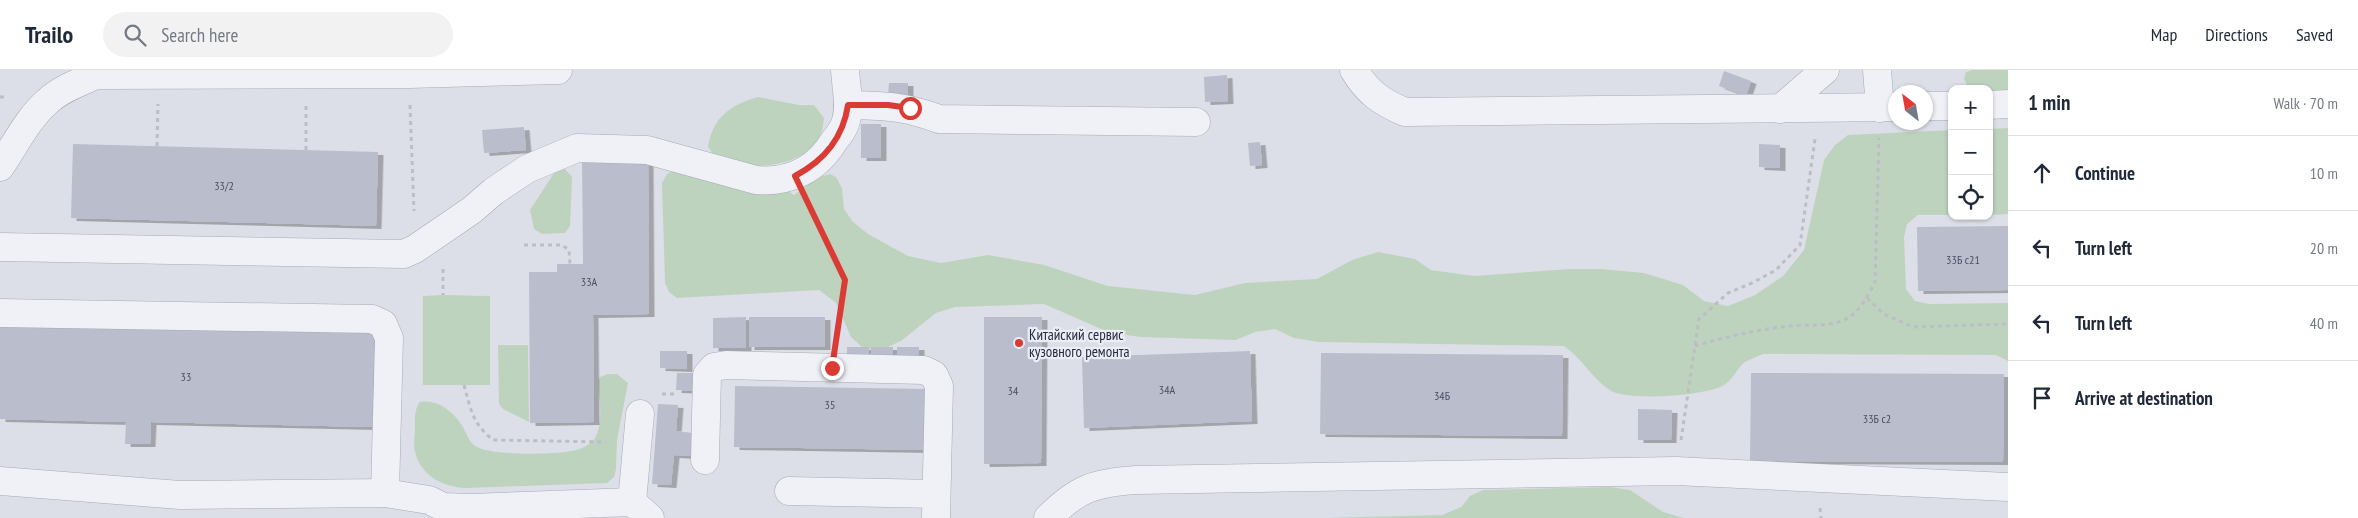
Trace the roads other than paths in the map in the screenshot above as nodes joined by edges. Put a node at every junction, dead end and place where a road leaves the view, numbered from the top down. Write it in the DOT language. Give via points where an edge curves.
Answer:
graph roads {
  1 [pos="558,70"];
  2 [pos="845,70"];
  3 [pos="1354,70"];
  4 [pos="1825,70"];
  5 [pos="1877,70"];
  6 [pos="482,72"];
  7 [pos="287,73"];
  8 [pos="2008,104"];
  9 [pos="848,105"];
  10 [pos="1993,105"];
  11 [pos="1933,106"];
  12 [pos="1948,106"];
  13 [pos="1888,107"];
  14 [pos="1780,109"];
  15 [pos="1196,122"];
  16 [pos="0,167"];
  17 [pos="0,247"];
  18 [pos="0,313"];
  19 [pos="640,414"];
  20 [pos="706,460"];
  21 [pos="0,481"];
  22 [pos="2008,487"];
  23 [pos="789,491"];
  24 [pos="385,493"];
  25 [pos="936,506"];
  26 [pos="641,510"];
  27 [pos="468,513"];
  28 [pos="1048,518"];
  1 -- 6 [label="street"];
  2 -- 9 [label="street"];
  3 -- 14 [label="street" via="1368,92 1384,104 1405,112"];
  4 -- 14 [label="street"];
  5 -- 13 [label="street"];
  6 -- 7 [label="street"];
  7 -- 16 [label="street" via="96,76 48,100"];
  8 -- 10 [label="street"];
  9 -- 15 [label="street" via="910,108 939,119"];
  9 -- 17 [label="street" via="845,124 826,155 795,176 756,180 647,150 576,148 527,169 416,249 404,254"];
  11 -- 12 [label="street"];
  13 -- 14 [label="street"];
  18 -- 24 [label="street" via="372,319 383,324 389,338"];
  19 -- 26 [label="street"];
  20 -- 25 [label="street" via="707,376 714,367 726,364 918,369 934,375 939,386"];
  21 -- 24 [label="street" via="180,495"];
  22 -- 28 [label="street" via="1676,471 1113,482 1090,486 1063,502"];
  23 -- 25 [label="street"];
  24 -- 27 [label="street" via="429,500"];
  26 -- 27 [label="street"];
}
